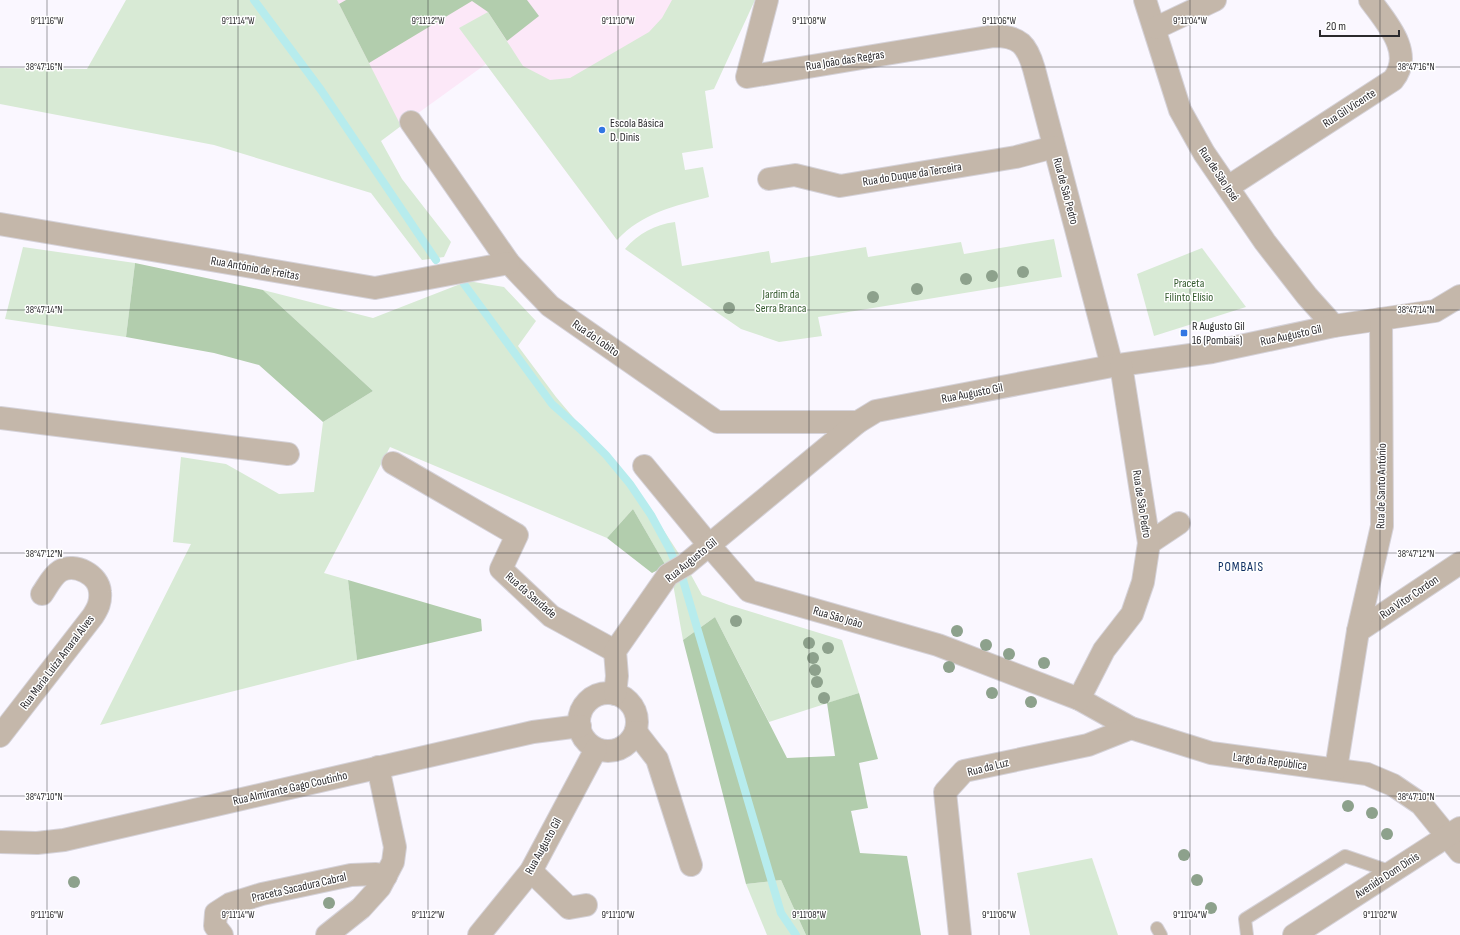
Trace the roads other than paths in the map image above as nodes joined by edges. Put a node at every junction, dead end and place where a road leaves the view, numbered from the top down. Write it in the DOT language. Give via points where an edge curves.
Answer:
graph roads {
  1 [pos="767,0"];
  2 [pos="1145,0"];
  3 [pos="1215,0"];
  4 [pos="1370,0"];
  5 [pos="1156,28"];
  6 [pos="1021,42"];
  7 [pos="411,122"];
  8 [pos="1054,147"];
  9 [pos="769,179"];
  10 [pos="1228,187"];
  11 [pos="0,224"];
  12 [pos="509,263"];
  13 [pos="1460,296"];
  14 [pos="1381,319"];
  15 [pos="1334,326"];
  16 [pos="1117,366"];
  17 [pos="0,418"];
  18 [pos="858,422"];
  19 [pos="288,454"];
  20 [pos="393,463"];
  21 [pos="644,466"];
  22 [pos="1179,523"];
  23 [pos="1149,543"];
  24 [pos="709,546"];
  25 [pos="1460,563"];
  26 [pos="42,594"];
  27 [pos="1358,631"];
  28 [pos="615,651"];
  29 [pos="615,694"];
  30 [pos="1079,699"];
  31 [pos="580,726"];
  32 [pos="1131,728"];
  33 [pos="636,732"];
  34 [pos="0,736"];
  35 [pos="596,749"];
  36 [pos="378,768"];
  37 [pos="1336,769"];
  38 [pos="1456,839"];
  39 [pos="0,842"];
  40 [pos="691,865"];
  41 [pos="531,871"];
  42 [pos="1392,872"];
  43 [pos="386,876"];
  44 [pos="586,905"];
  45 [pos="222,935"];
  46 [pos="327,935"];
  47 [pos="479,935"];
  48 [pos="960,935"];
  49 [pos="1247,935"];
  50 [pos="1294,935"];
  1 -- 6 [label="street, Rua João das Regras" via="747,76 994,36 1009,36"];
  2 -- 5 [label="street, Rua de São José"];
  3 -- 5 [label="street"];
  4 -- 10 [label="street, Rua Gil Vicente" via="1392,31 1400,49 1402,56 1399,73 1393,80"];
  5 -- 10 [label="street, Rua de São José" via="1180,110 1204,153"];
  6 -- 8 [label="street, Rua de São Pedro" via="1030,54"];
  7 -- 12 [label="street, Rua do Lobito"];
  8 -- 9 [label="street, Rua do Duque da Terceira" via="1016,157 840,186 795,175"];
  8 -- 16 [label="street, Rua de São Pedro"];
  10 -- 15 [label="street, Rua de São José" via="1270,248"];
  11 -- 12 [label="street, Rua António de Freitas" via="375,288"];
  12 -- 18 [label="street, Rua do Lobito" via="550,306 717,422"];
  13 -- 14 [label="street, Rua Augusto Gil" via="1435,311"];
  14 -- 15 [label="street, Rua Augusto Gil"];
  14 -- 27 [label="street, Rua de Santo António" via="1382,526"];
  15 -- 16 [label="street, Rua Augusto Gil" via="1212,352"];
  16 -- 18 [label="street, Rua Augusto Gil" via="876,411"];
  16 -- 23 [label="street, Rua de São Pedro"];
  17 -- 19 [label="street"];
  18 -- 24 [label="street, Rua Augusto Gil"];
  20 -- 28 [label="street, Rua da Saudade" via="517,535 501,569 551,616"];
  21 -- 24 [label="street, Rua São João"];
  22 -- 23 [label="street"];
  23 -- 30 [label="street, Rua de São Pedro" via="1143,582 1132,614 1104,650"];
  24 -- 28 [label="street, Rua Augusto Gil" via="676,570"];
  24 -- 30 [label="street, Rua São João" via="749,591 938,645"];
  25 -- 27 [label="street, Rua Vítor Cordon"];
  26 -- 34 [label="street, Rua Maria Luíza Amaral Alves" via="60,571 70,568 80,569 94,577 100,591 99,605"];
  27 -- 37 [label="street, Rua de Santo António"];
  28 -- 29 [label="street" via="618,676"];
  29 -- 31 [label="street" via="597,696 589,701 583,708"];
  29 -- 33 [label="street" via="624,698 636,713"];
  30 -- 32 [label="street, Largo da República"];
  31 -- 35 [label="street" via="585,739"];
  31 -- 36 [label="street, Rua Almirante Gago Coutinho" via="533,732"];
  32 -- 37 [label="street, Largo da República" via="1211,753"];
  32 -- 48 [label="street, Rua da Luz" via="1088,745 964,770 945,792"];
  33 -- 35 [label="street" via="624,747 606,751"];
  33 -- 40 [label="street" via="656,759"];
  35 -- 41 [label="street, Rua Augusto Gil"];
  36 -- 39 [label="street, Rua Almirante Gago Coutinho" via="64,840 37,843"];
  36 -- 43 [label="street" via="395,847 393,862"];
  37 -- 38 [label="street, Largo da República" via="1367,774 1393,784 1421,804"];
  38 -- 42 [label="street, Avenida Dom Dinis"];
  41 -- 44 [label="street" via="569,908"];
  41 -- 47 [label="street, Rua Augusto Gil"];
  42 -- 49 [label="lane" via="1345,856 1245,919"];
  42 -- 50 [label="street, Avenida Dom Dinis"];
  43 -- 45 [label="street, Praceta Sacadura Cabral" via="350,875 262,894 230,904 216,913 215,926"];
  43 -- 46 [label="street" via="380,887 361,908"];
}
